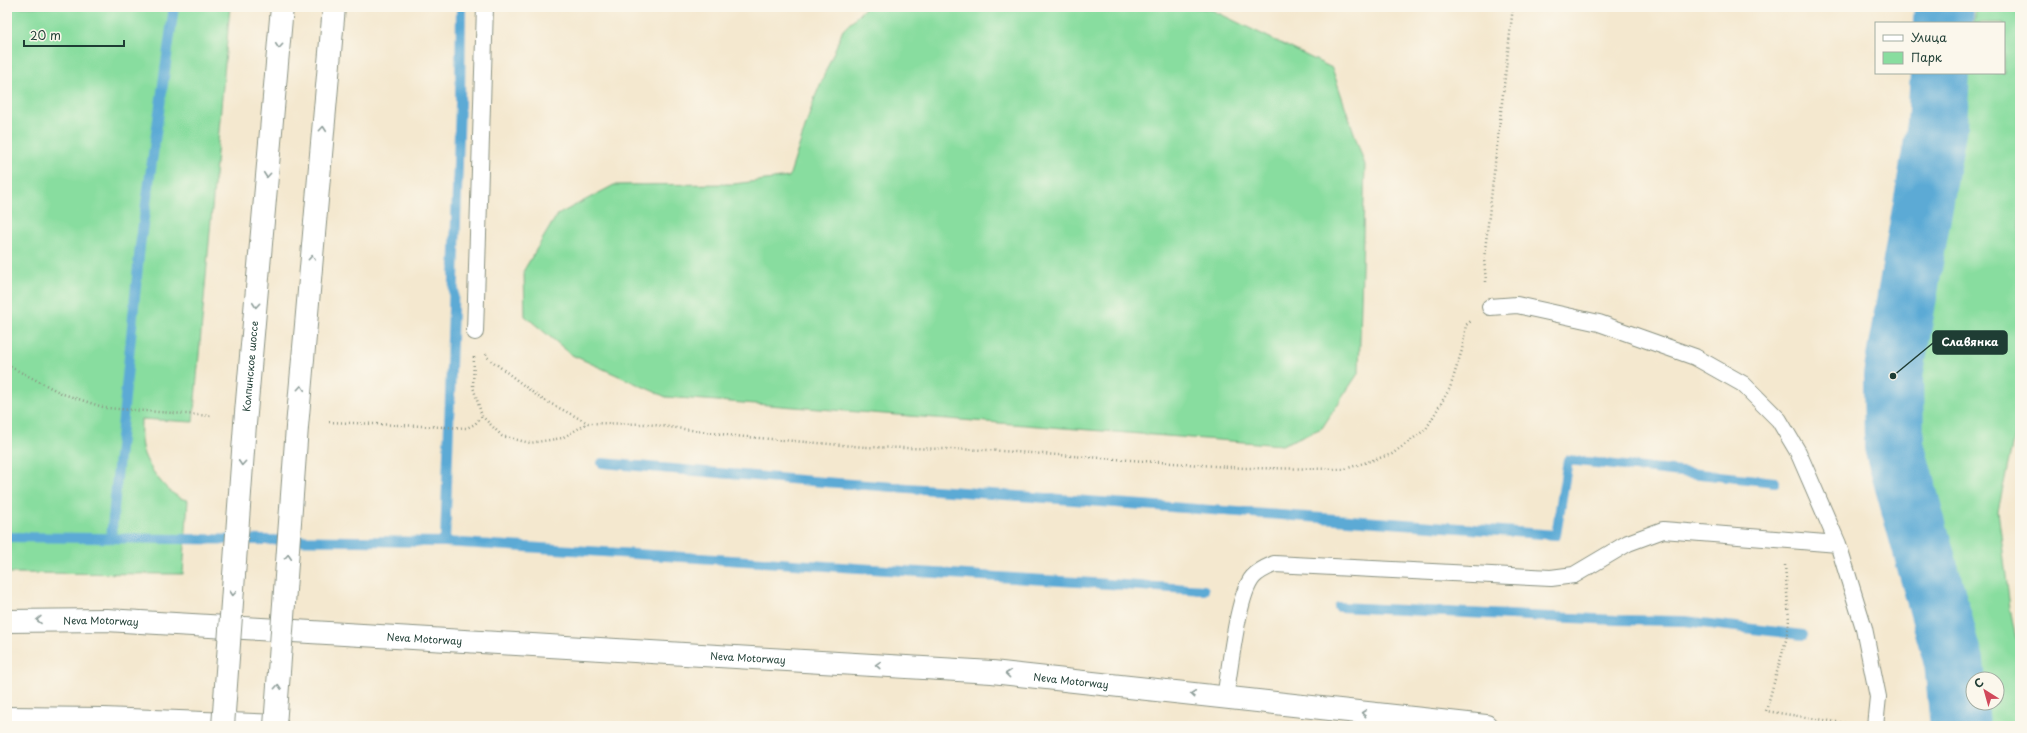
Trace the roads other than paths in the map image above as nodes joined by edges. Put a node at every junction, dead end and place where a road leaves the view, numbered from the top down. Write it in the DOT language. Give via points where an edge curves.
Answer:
graph roads {
  1 [pos="282,7"];
  2 [pos="334,7"];
  3 [pos="485,7"];
  4 [pos="1490,307"];
  5 [pos="475,332"];
  6 [pos="1838,544"];
  7 [pos="7,621"];
  8 [pos="1225,698"];
  9 [pos="7,718"];
  10 [pos="223,726"];
  11 [pos="276,726"];
  12 [pos="1486,726"];
  13 [pos="1875,726"];
  1 -- 10 [label="main road, Колпинское шоссе, one-way, bridge" via="245,424"];
  11 -- 2 [label="main road, one-way, bridge" via="297,426"];
  3 -- 5 [label="lane"];
  4 -- 6 [label="lane" via="1517,305 1599,323 1695,356 1743,384 1779,420 1798,452"];
  6 -- 8 [label="lane" via="1663,530 1628,543 1574,575 1551,578 1274,564 1253,576 1246,587"];
  6 -- 13 [label="lane" via="1864,628 1875,682 1878,697"];
  8 -- 7 [label="main road, Neva Motorway, one-way" via="992,672 106,620"];
  12 -- 8 [label="main road, Neva Motorway, one-way"];
  9 -- 11 [label="main road"];
}
